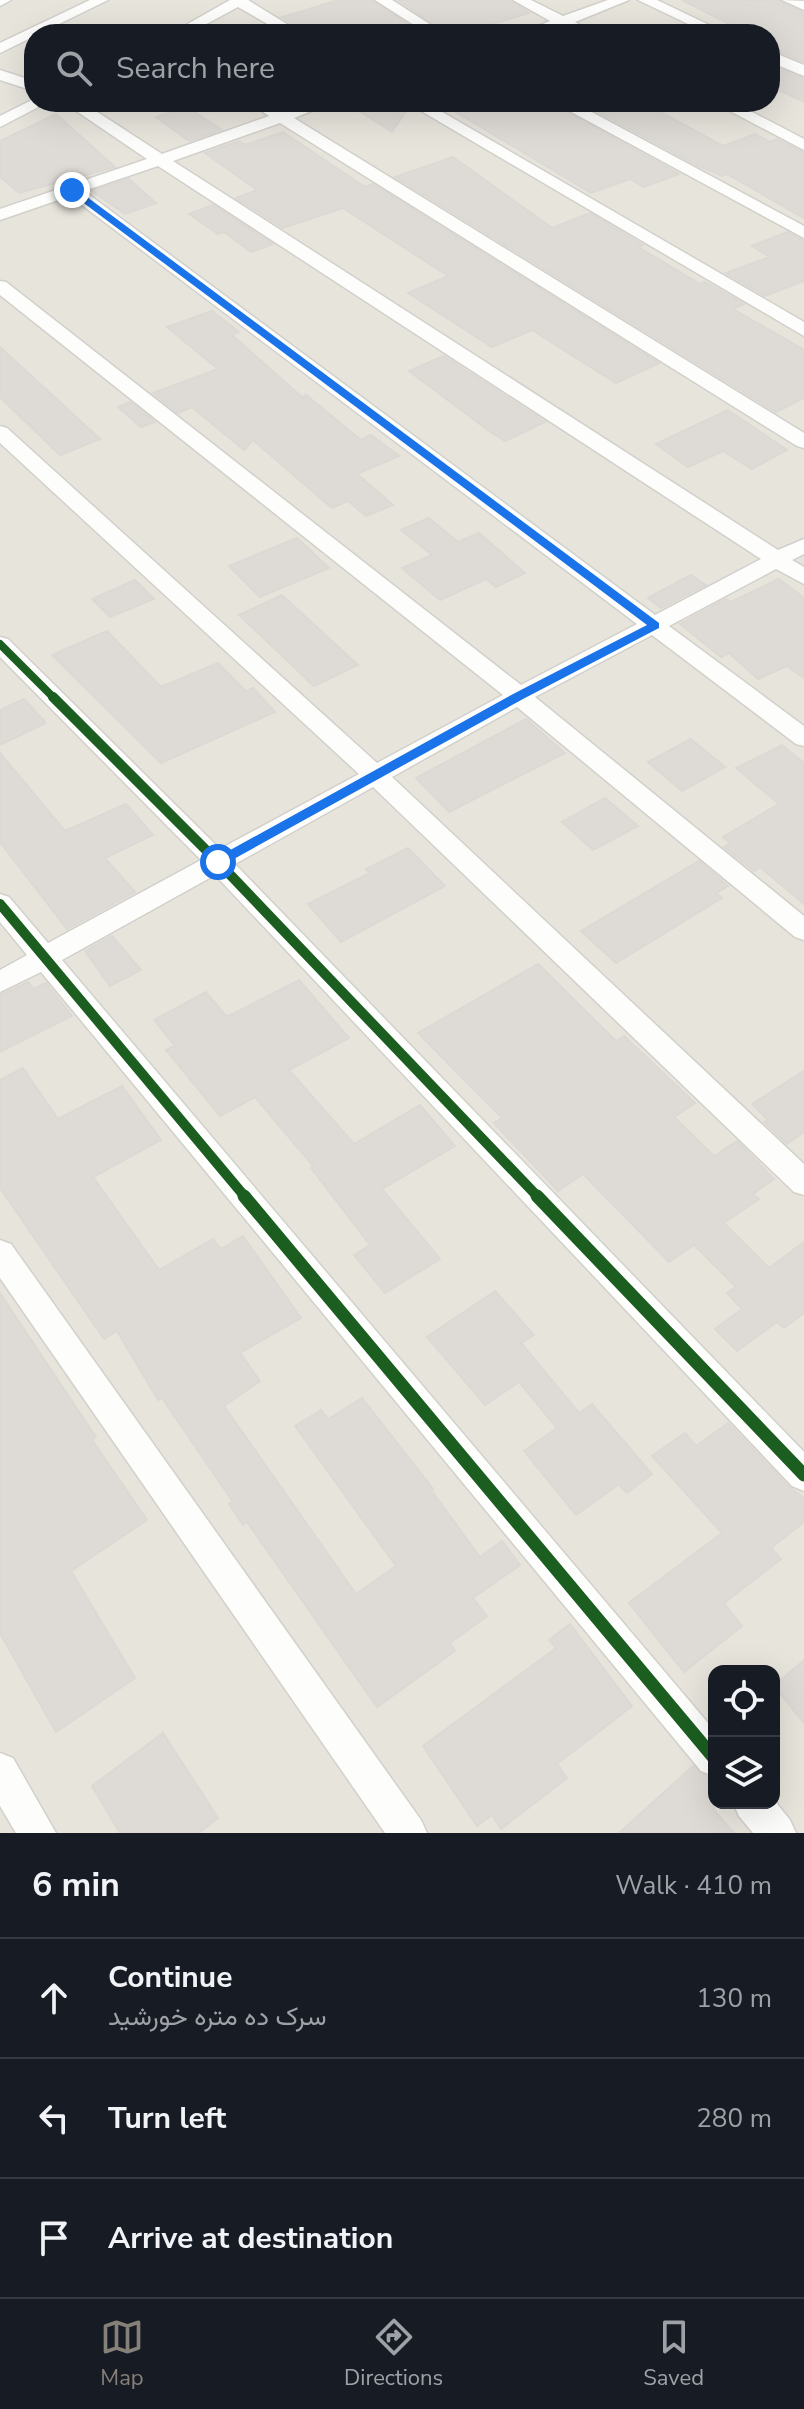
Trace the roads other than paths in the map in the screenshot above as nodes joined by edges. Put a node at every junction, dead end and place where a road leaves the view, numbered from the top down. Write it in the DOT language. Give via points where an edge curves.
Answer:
graph roads {
  1 [pos="101,0"];
  2 [pos="382,0"];
  3 [pos="520,0"];
  4 [pos="622,0"];
  5 [pos="645,0"];
  6 [pos="789,0"];
  7 [pos="240,1"];
  8 [pos="804,6"];
  9 [pos="564,22"];
  10 [pos="52,24"];
  11 [pos="196,24"];
  12 [pos="279,24"];
  13 [pos="422,24"];
  14 [pos="558,24"];
  15 [pos="568,24"];
  16 [pos="699,24"];
  17 [pos="24,37"];
  18 [pos="0,49"];
  19 [pos="780,60"];
  20 [pos="804,71"];
  21 [pos="0,75"];
  22 [pos="24,83"];
  23 [pos="24,110"];
  24 [pos="87,112"];
  25 [pos="273,112"];
  26 [pos="296,112"];
  27 [pos="431,112"];
  28 [pos="580,112"];
  29 [pos="740,112"];
  30 [pos="281,117"];
  31 [pos="0,122"];
  32 [pos="804,145"];
  33 [pos="162,159"];
  34 [pos="72,190"];
  35 [pos="0,215"];
  36 [pos="804,233"];
  37 [pos="0,286"];
  38 [pos="804,330"];
  39 [pos="0,432"];
  40 [pos="804,442"];
  41 [pos="804,545"];
  42 [pos="777,559"];
  43 [pos="804,577"];
  44 [pos="655,625"];
  45 [pos="0,644"];
  46 [pos="519,696"];
  47 [pos="804,738"];
  48 [pos="376,776"];
  49 [pos="218,862"];
  50 [pos="0,904"];
  51 [pos="804,930"];
  52 [pos="42,958"];
  53 [pos="0,982"];
  54 [pos="804,1183"];
  55 [pos="0,1253"];
  56 [pos="804,1475"];
  57 [pos="708,1751"];
  58 [pos="0,1771"];
  59 [pos="757,1809"];
  60 [pos="37,1833"];
  61 [pos="408,1833"];
  62 [pos="777,1833"];
  1 -- 10 [label="street"];
  2 -- 13 [label="street"];
  3 -- 9 [label="street"];
  4 -- 9 [label="street"];
  5 -- 16 [label="street"];
  6 -- 8 [label="street"];
  7 -- 11 [label="street"];
  7 -- 12 [label="street"];
  9 -- 14 [label="street"];
  9 -- 15 [label="street"];
  17 -- 18 [label="street"];
  19 -- 20 [label="street"];
  21 -- 22 [label="street"];
  23 -- 31 [label="street"];
  24 -- 33 [label="street"];
  25 -- 30 [label="street"];
  26 -- 30 [label="street"];
  27 -- 38 [label="street"];
  28 -- 36 [label="street"];
  29 -- 32 [label="street"];
  30 -- 33 [label="street"];
  30 -- 40 [label="street"];
  33 -- 34 [label="street"];
  33 -- 42 [label="street"];
  34 -- 35 [label="street"];
  34 -- 44 [label="street"];
  37 -- 46 [label="street"];
  39 -- 48 [label="street"];
  41 -- 42 [label="street"];
  42 -- 43 [label="street"];
  42 -- 44 [label="street"];
  44 -- 46 [label="street"];
  44 -- 47 [label="street"];
  45 -- 49 [label="street"];
  46 -- 48 [label="street"];
  46 -- 51 [label="street"];
  48 -- 49 [label="street"];
  48 -- 54 [label="street"];
  49 -- 52 [label="street"];
  49 -- 56 [label="street"];
  50 -- 52 [label="street"];
  52 -- 53 [label="street"];
  52 -- 57 [label="street"];
  55 -- 61 [label="street"];
  58 -- 60 [label="street"];
  59 -- 62 [label="street"];
}
